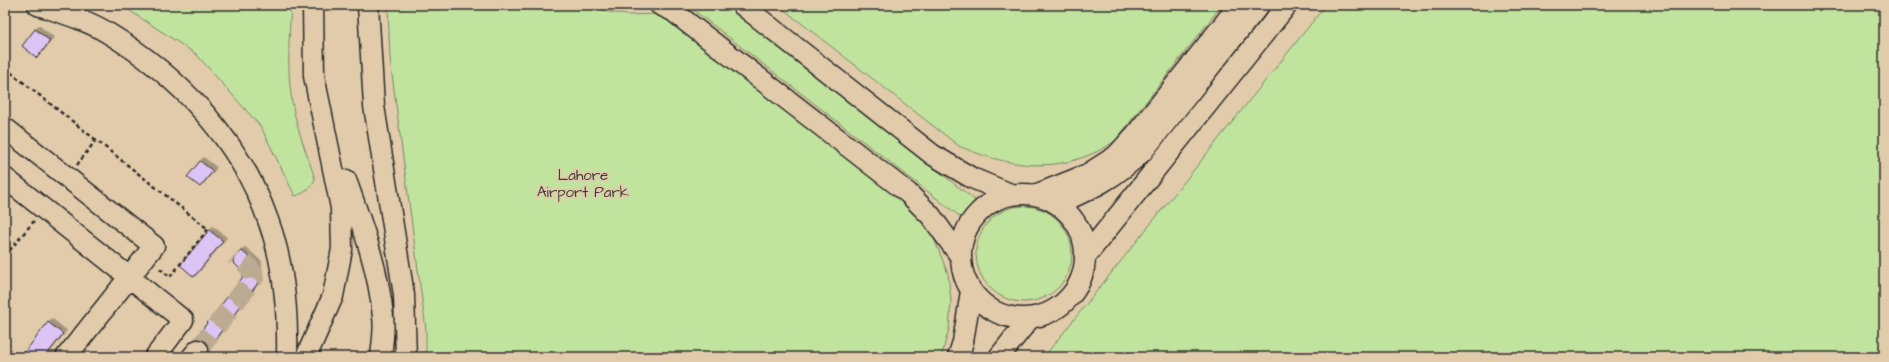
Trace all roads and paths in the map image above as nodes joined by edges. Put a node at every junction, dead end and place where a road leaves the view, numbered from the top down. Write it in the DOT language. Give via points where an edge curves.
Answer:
graph roads {
  1 [pos="38,5"];
  2 [pos="313,5"];
  3 [pos="368,5"];
  4 [pos="660,5"];
  5 [pos="742,5"];
  6 [pos="1239,5"];
  7 [pos="1259,5"];
  8 [pos="1287,5"];
  9 [pos="5,68"];
  10 [pos="5,128"];
  11 [pos="326,134"];
  12 [pos="96,140"];
  13 [pos="5,178"];
  14 [pos="1013,195"];
  15 [pos="1035,195"];
  16 [pos="1057,204"];
  17 [pos="960,256"];
  18 [pos="1085,257"];
  19 [pos="129,278"];
  20 [pos="971,291"];
  21 [pos="1030,318"];
  22 [pos="66,357"];
  23 [pos="155,357"];
  24 [pos="287,357"];
  25 [pos="306,357"];
  26 [pos="381,357"];
  27 [pos="406,357"];
  28 [pos="958,357"];
  29 [pos="999,357"];
  1 -- 24 [label="street" via="70,15 107,32 162,70 183,89 231,147 252,183 268,220 279,260"];
  2 -- 11 [label="street" via="314,76"];
  3 -- 27 [label="street" via="374,106 404,296"];
  4 -- 17 [label="street" via="673,11 908,193 931,216"];
  5 -- 14 [label="street" via="933,155 972,178"];
  6 -- 15 [label="street" via="1116,156 1088,174"];
  7 -- 16 [label="street" via="1143,151 1129,165 1098,186"];
  8 -- 18 [label="street"];
  9 -- 12 [label="path"];
  10 -- 19 [label="street" via="154,246"];
  11 -- 25 [label="street" via="341,208 342,249 333,296"];
  11 -- 26 [label="street" via="364,231 380,286 384,319"];
  13 -- 19 [label="street"];
  14 -- 15 [label="street"];
  14 -- 17 [label="street" via="996,200 970,223 963,239"];
  15 -- 16 [label="street"];
  16 -- 18 [label="street" via="1069,214 1078,227"];
  17 -- 20 [label="street" via="963,274"];
  18 -- 21 [label="street" via="1083,272 1069,298 1058,308"];
  19 -- 22 [label="street"];
  19 -- 23 [label="street" via="183,320"];
  20 -- 21 [label="street" via="984,306 1001,315 1010,318"];
  20 -- 28 [label="street" via="963,342"];
  21 -- 29 [label="street"];
}
